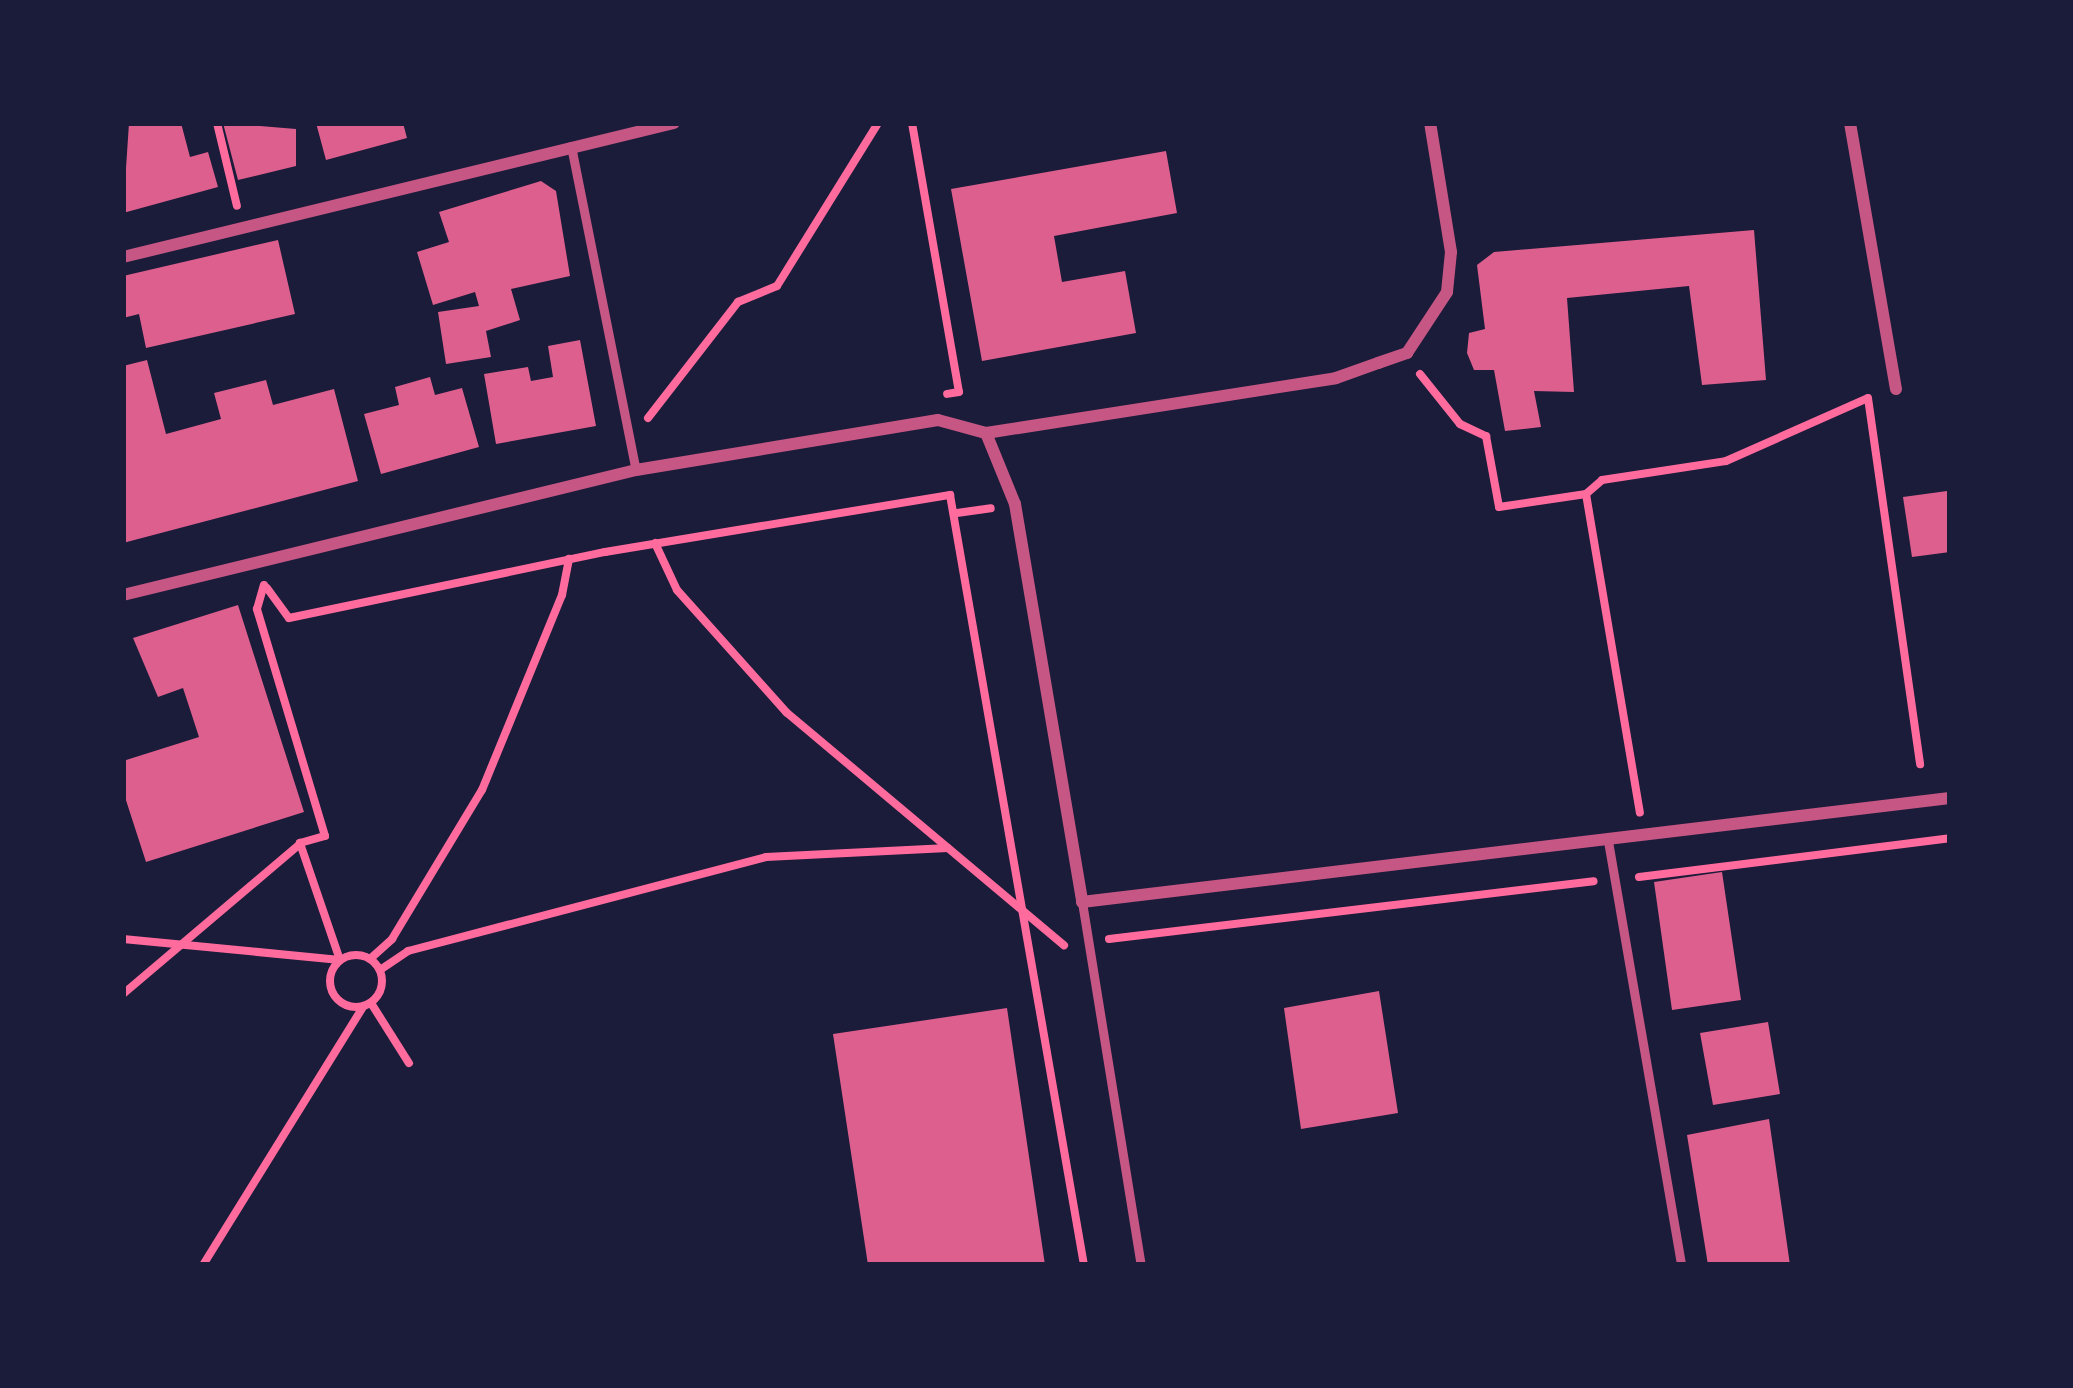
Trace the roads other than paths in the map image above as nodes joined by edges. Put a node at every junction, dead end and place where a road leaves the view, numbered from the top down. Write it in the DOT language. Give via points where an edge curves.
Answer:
graph roads {
  1 [pos="674,123"];
  2 [pos="1430,123"];
  3 [pos="1850,123"];
  4 [pos="571,145"];
  5 [pos="123,257"];
  6 [pos="1896,389"];
  7 [pos="986,433"];
  8 [pos="636,470"];
  9 [pos="123,595"];
  10 [pos="1950,797"];
  11 [pos="1608,841"];
  12 [pos="1082,902"];
  13 [pos="1142,1265"];
  14 [pos="1681,1265"];
  1 -- 4 [label="street"];
  2 -- 7 [label="street" via="1451,252 1447,292 1407,353 1336,378"];
  3 -- 6 [label="street"];
  4 -- 5 [label="street"];
  4 -- 8 [label="lane"];
  7 -- 8 [label="street" via="938,420"];
  7 -- 12 [label="street" via="1015,503"];
  8 -- 9 [label="street"];
  10 -- 11 [label="street"];
  11 -- 12 [label="street"];
  11 -- 14 [label="lane"];
  12 -- 13 [label="lane"];
}
